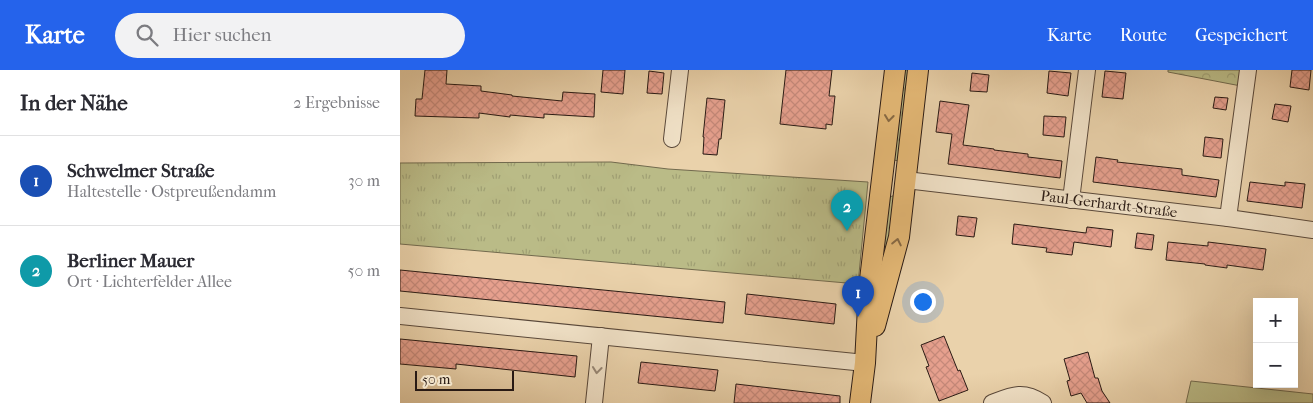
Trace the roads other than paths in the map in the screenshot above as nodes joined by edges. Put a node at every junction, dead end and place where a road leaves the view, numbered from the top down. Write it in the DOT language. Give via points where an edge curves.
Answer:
graph roads {
  1 [pos="680,70"];
  2 [pos="894,70"];
  3 [pos="918,70"];
  4 [pos="1087,70"];
  5 [pos="1248,70"];
  6 [pos="672,139"];
  7 [pos="881,180"];
  8 [pos="906,180"];
  9 [pos="1071,200"];
  10 [pos="1228,218"];
  11 [pos="1313,230"];
  12 [pos="878,289"];
  13 [pos="400,316"];
  14 [pos="601,336"];
  15 [pos="865,363"];
  16 [pos="594,403"];
  17 [pos="860,403"];
  18 [pos="992,403"];
  19 [pos="1043,403"];
  1 -- 6 [label="street"];
  2 -- 7 [label="main road, one-way"];
  3 -- 8 [label="main road"];
  4 -- 9 [label="street"];
  5 -- 10 [label="street"];
  7 -- 8 [label="main road"];
  7 -- 12 [label="main road"];
  8 -- 9 [label="street, Paul-Gerhardt-Straße"];
  12 -- 8 [label="main road, one-way" via="899,237"];
  9 -- 10 [label="street, Paul-Gerhardt-Straße"];
  10 -- 11 [label="street, Paul-Gerhardt-Straße"];
  12 -- 15 [label="main road"];
  13 -- 14 [label="street"];
  14 -- 15 [label="street"];
  14 -- 16 [label="street, one-way"];
  15 -- 17 [label="main road"];
  18 -- 19 [label="street" via="1021,395"];
}
